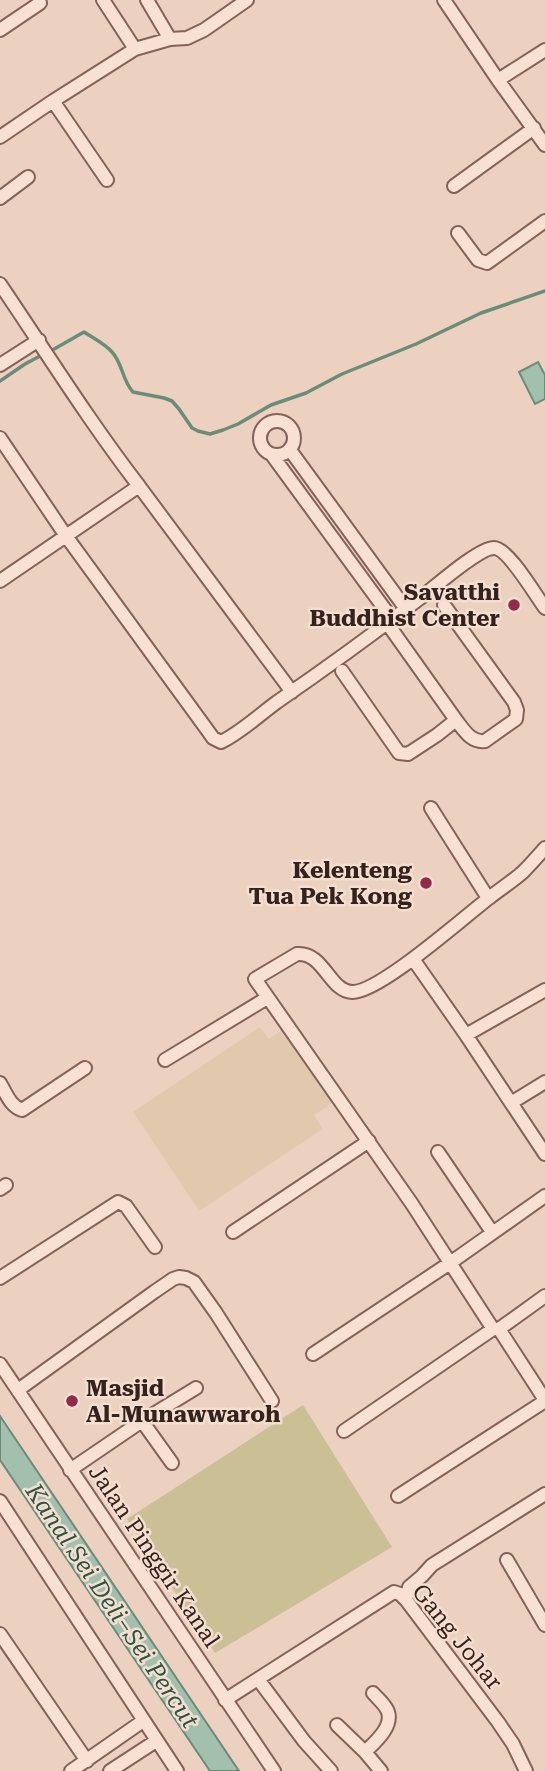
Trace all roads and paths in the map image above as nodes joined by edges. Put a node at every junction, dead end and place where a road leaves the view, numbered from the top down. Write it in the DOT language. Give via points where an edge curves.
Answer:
graph roads {
  1 [pos="103,0"];
  2 [pos="147,0"];
  3 [pos="247,0"];
  4 [pos="444,0"];
  5 [pos="40,4"];
  6 [pos="0,30"];
  7 [pos="170,39"];
  8 [pos="135,50"];
  9 [pos="545,50"];
  10 [pos="498,80"];
  11 [pos="53,101"];
  12 [pos="534,128"];
  13 [pos="0,137"];
  14 [pos="545,145"];
  15 [pos="28,177"];
  16 [pos="107,180"];
  17 [pos="454,186"];
  18 [pos="0,198"];
  19 [pos="545,221"];
  20 [pos="458,233"];
  21 [pos="0,284"];
  22 [pos="39,342"];
  23 [pos="0,365"];
  24 [pos="0,438"];
  25 [pos="290,450"];
  26 [pos="272,455"];
  27 [pos="139,486"];
  28 [pos="66,536"];
  29 [pos="0,581"];
  30 [pos="444,605"];
  31 [pos="545,608"];
  32 [pos="406,609"];
  33 [pos="389,621"];
  34 [pos="342,671"];
  35 [pos="292,692"];
  36 [pos="456,720"];
  37 [pos="430,808"];
  38 [pos="545,848"];
  39 [pos="488,898"];
  40 [pos="414,959"];
  41 [pos="545,990"];
  42 [pos="267,998"];
  43 [pos="466,1035"];
  44 [pos="164,1060"];
  45 [pos="85,1068"];
  46 [pos="545,1082"];
  47 [pos="0,1083"];
  48 [pos="511,1103"];
  49 [pos="369,1141"];
  50 [pos="438,1152"];
  51 [pos="545,1154"];
  52 [pos="545,1196"];
  53 [pos="233,1232"];
  54 [pos="492,1232"];
  55 [pos="155,1247"];
  56 [pos="450,1263"];
  57 [pos="0,1278"];
  58 [pos="545,1296"];
  59 [pos="496,1329"];
  60 [pos="313,1354"];
  61 [pos="0,1364"];
  62 [pos="196,1388"];
  63 [pos="18,1390"];
  64 [pos="272,1401"];
  65 [pos="545,1401"];
  66 [pos="142,1421"];
  67 [pos="344,1431"];
  68 [pos="172,1463"];
  69 [pos="70,1470"];
  70 [pos="545,1494"];
  71 [pos="398,1496"];
  72 [pos="0,1502"];
  73 [pos="508,1560"];
  74 [pos="406,1600"];
  75 [pos="545,1625"];
  76 [pos="0,1634"];
  77 [pos="258,1679"];
  78 [pos="373,1693"];
  79 [pos="225,1700"];
  80 [pos="143,1721"];
  81 [pos="337,1725"];
  82 [pos="156,1741"];
  83 [pos="365,1752"];
  84 [pos="87,1760"];
  85 [pos="71,1771"];
  86 [pos="110,1771"];
  87 [pos="177,1771"];
  88 [pos="274,1771"];
  89 [pos="331,1771"];
  90 [pos="381,1771"];
  91 [pos="526,1771"];
  1 -- 8 [label="street"];
  2 -- 7 [label="street"];
  3 -- 7 [label="street" via="204,30"];
  4 -- 10 [label="street"];
  5 -- 6 [label="street"];
  7 -- 8 [label="street"];
  8 -- 11 [label="street"];
  9 -- 10 [label="street"];
  10 -- 12 [label="street"];
  11 -- 13 [label="street"];
  11 -- 16 [label="street"];
  12 -- 14 [label="street"];
  12 -- 17 [label="street"];
  15 -- 18 [label="street"];
  19 -- 20 [label="street" via="486,263 478,260"];
  21 -- 22 [label="street"];
  22 -- 23 [label="street"];
  22 -- 27 [label="street"];
  24 -- 28 [label="street"];
  25 -- 26 [label="street"];
  25 -- 26 [label="street" via="295,436 292,429 279,420 272,421 260,438"];
  25 -- 32 [label="street"];
  26 -- 33 [label="street"];
  27 -- 28 [label="street"];
  27 -- 35 [label="street"];
  28 -- 29 [label="street"];
  28 -- 35 [label="street" via="214,738 221,742 231,737"];
  30 -- 36 [label="street" via="517,710 516,719 480,742"];
  31 -- 32 [label="street" via="508,557 492,548 469,560"];
  32 -- 33 [label="street"];
  33 -- 35 [label="street"];
  33 -- 36 [label="street"];
  34 -- 36 [label="street" via="399,753 408,754"];
  37 -- 39 [label="street"];
  38 -- 39 [label="street"];
  39 -- 40 [label="street"];
  40 -- 42 [label="street" via="353,992 338,985 313,957 298,954 255,979"];
  40 -- 43 [label="street"];
  41 -- 43 [label="street"];
  42 -- 44 [label="street"];
  42 -- 49 [label="street"];
  43 -- 48 [label="street"];
  45 -- 47 [label="street" via="22,1110 12,1104"];
  46 -- 48 [label="street"];
  48 -- 51 [label="street"];
  49 -- 53 [label="street"];
  49 -- 56 [label="street"];
  50 -- 54 [label="street"];
  52 -- 54 [label="street"];
  54 -- 56 [label="street"];
  55 -- 57 [label="street" via="126,1206 118,1202"];
  56 -- 59 [label="street"];
  56 -- 60 [label="street"];
  58 -- 59 [label="street"];
  59 -- 65 [label="street"];
  59 -- 67 [label="street"];
  61 -- 63 [label="street, Jalan Pinggir Kanal"];
  62 -- 66 [label="street"];
  63 -- 64 [label="street" via="179,1277 194,1282"];
  63 -- 69 [label="street, Jalan Pinggir Kanal"];
  65 -- 71 [label="street"];
  66 -- 68 [label="street"];
  66 -- 69 [label="street"];
  69 -- 79 [label="street, Jalan Pinggir Kanal"];
  70 -- 74 [label="street" via="432,1565 409,1587"];
  72 -- 80 [label="street"];
  73 -- 75 [label="street"];
  74 -- 77 [label="street, Gang Johar" via="394,1592"];
  74 -- 91 [label="street, Gang Johar" via="498,1722"];
  76 -- 84 [label="street"];
  77 -- 79 [label="street, Gang Johar"];
  77 -- 89 [label="street"];
  78 -- 83 [label="street" via="389,1713 388,1721"];
  79 -- 88 [label="street, Jalan Pinggir Kanal"];
  80 -- 82 [label="street"];
  80 -- 84 [label="street"];
  81 -- 83 [label="street"];
  82 -- 86 [label="street"];
  82 -- 87 [label="street"];
  83 -- 90 [label="street"];
  84 -- 85 [label="street"];
}
